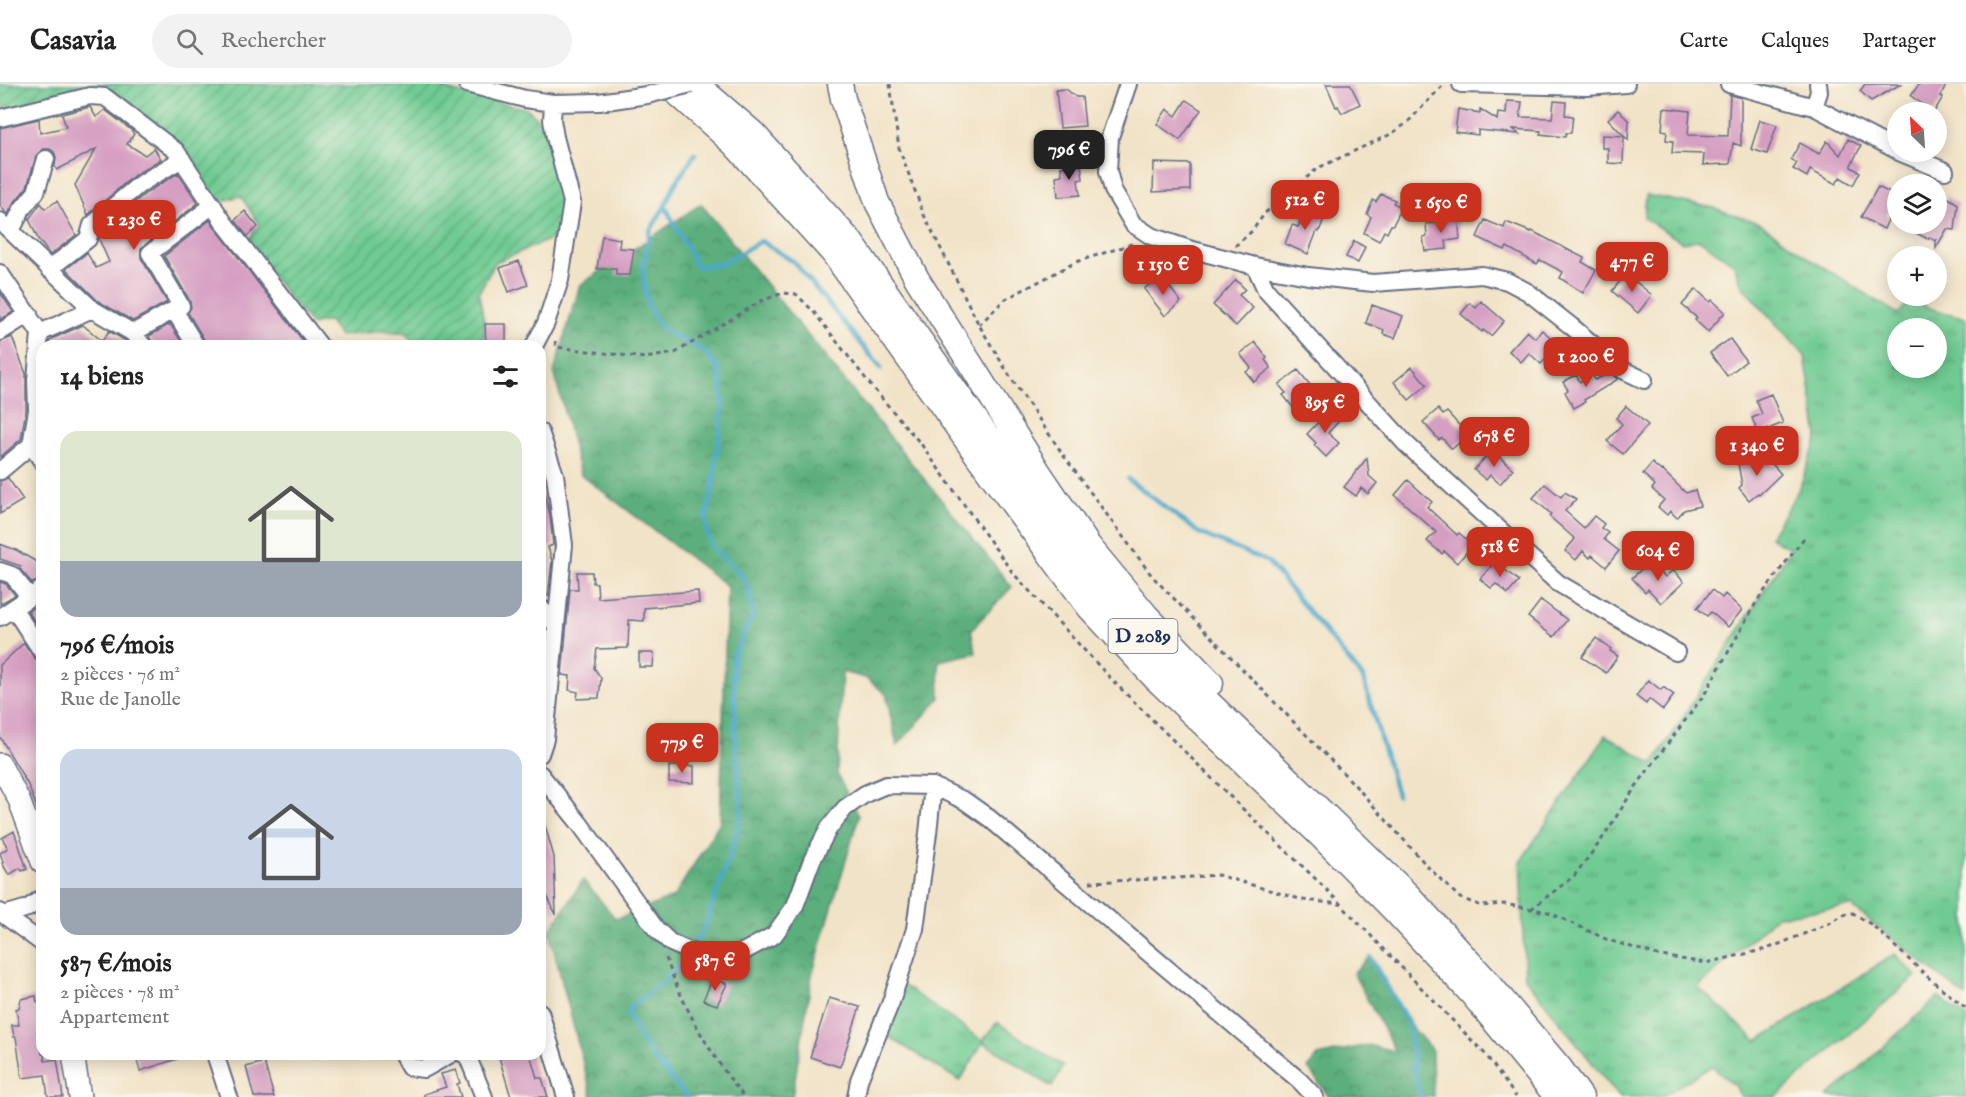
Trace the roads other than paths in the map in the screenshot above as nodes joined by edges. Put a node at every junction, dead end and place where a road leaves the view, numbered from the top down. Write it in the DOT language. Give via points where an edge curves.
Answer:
graph roads {
  1 [pos="467,84"];
  2 [pos="667,84"];
  3 [pos="691,84"];
  4 [pos="696,84"];
  5 [pos="840,84"];
  6 [pos="1128,84"];
  7 [pos="1461,84"];
  8 [pos="1626,84"];
  9 [pos="1729,84"];
  10 [pos="1818,84"];
  11 [pos="553,103"];
  12 [pos="1814,107"];
  13 [pos="0,118"];
  14 [pos="1887,145"];
  15 [pos="46,159"];
  16 [pos="182,159"];
  17 [pos="1924,162"];
  18 [pos="1945,171"];
  19 [pos="213,205"];
  20 [pos="5,226"];
  21 [pos="1255,266"];
  22 [pos="49,270"];
  23 [pos="0,273"];
  24 [pos="92,309"];
  25 [pos="174,309"];
  26 [pos="29,314"];
  27 [pos="0,332"];
  28 [pos="40,333"];
  29 [pos="39,340"];
  30 [pos="138,340"];
  31 [pos="192,340"];
  32 [pos="315,340"];
  33 [pos="537,340"];
  34 [pos="1644,380"];
  35 [pos="36,420"];
  36 [pos="31,445"];
  37 [pos="546,449"];
  38 [pos="36,452"];
  39 [pos="0,471"];
  40 [pos="0,571"];
  41 [pos="36,593"];
  42 [pos="7,613"];
  43 [pos="546,618"];
  44 [pos="36,645"];
  45 [pos="1676,652"];
  46 [pos="0,764"];
  47 [pos="546,782"];
  48 [pos="933,786"];
  49 [pos="1332,820"];
  50 [pos="36,846"];
  51 [pos="36,902"];
  52 [pos="2,913"];
  53 [pos="36,938"];
  54 [pos="546,1032"];
  55 [pos="74,1060"];
  56 [pos="218,1060"];
  57 [pos="405,1060"];
  58 [pos="441,1060"];
  59 [pos="470,1060"];
  60 [pos="80,1097"];
  61 [pos="229,1097"];
  62 [pos="484,1097"];
  63 [pos="566,1097"];
  64 [pos="856,1097"];
  65 [pos="1316,1097"];
  66 [pos="1557,1097"];
  67 [pos="1581,1097"];
  1 -- 11 [label="street"];
  2 -- 66 [label="highway, D 2089" via="734,144 833,253 1089,607 1156,679 1394,910 1471,993"];
  3 -- 11 [label="street, bridge" via="598,102"];
  4 -- 49 [label="highway, D 2089" via="753,133 851,242 1105,596 1171,666"];
  5 -- 49 [label="highway" via="877,202 917,279 1038,471 1088,545 1146,615 1258,731"];
  6 -- 21 [label="street" via="1110,137 1108,171 1113,190 1133,224 1151,236"];
  7 -- 8 [label="street"];
  9 -- 12 [label="street"];
  10 -- 12 [label="street"];
  11 -- 33 [label="street" via="555,138 572,202 560,280"];
  12 -- 14 [label="street"];
  13 -- 16 [label="street" via="90,96 105,97"];
  15 -- 20 [label="street" via="36,192"];
  16 -- 19 [label="street"];
  16 -- 22 [label="street" via="123,199 92,225 88,239"];
  17 -- 18 [label="street"];
  19 -- 25 [label="street" via="150,253 181,306"];
  19 -- 32 [label="street"];
  20 -- 22 [label="street"];
  21 -- 34 [label="street" via="1373,283 1482,275 1507,281 1528,292 1623,370"];
  21 -- 45 [label="street" via="1266,290 1423,460 1558,583"];
  22 -- 24 [label="street"];
  23 -- 26 [label="street"];
  24 -- 28 [label="street"];
  24 -- 30 [label="street"];
  25 -- 30 [label="street"];
  25 -- 31 [label="street"];
  26 -- 27 [label="street"];
  26 -- 28 [label="street"];
  28 -- 29 [label="street"];
  35 -- 36 [label="street"];
  36 -- 38 [label="street"];
  36 -- 39 [label="street"];
  37 -- 43 [label="street" via="555,475 564,545"];
  40 -- 41 [label="street"];
  41 -- 42 [label="street"];
  42 -- 44 [label="street"];
  46 -- 50 [label="main road"];
  47 -- 48 [label="street" via="656,929 671,943 696,954 719,958 739,954 774,935 795,906 829,828 845,808 886,785"];
  48 -- 64 [label="street" via="915,928"];
  48 -- 65 [label="street" via="989,818"];
  49 -- 67 [label="highway, D 2089" via="1486,980"];
  51 -- 52 [label="street" via="28,908"];
  52 -- 53 [label="street"];
  54 -- 63 [label="street"];
  55 -- 60 [label="main road"];
  56 -- 61 [label="street"];
  57 -- 58 [label="street" via="409,1067 424,1070"];
  59 -- 62 [label="street"];
}
